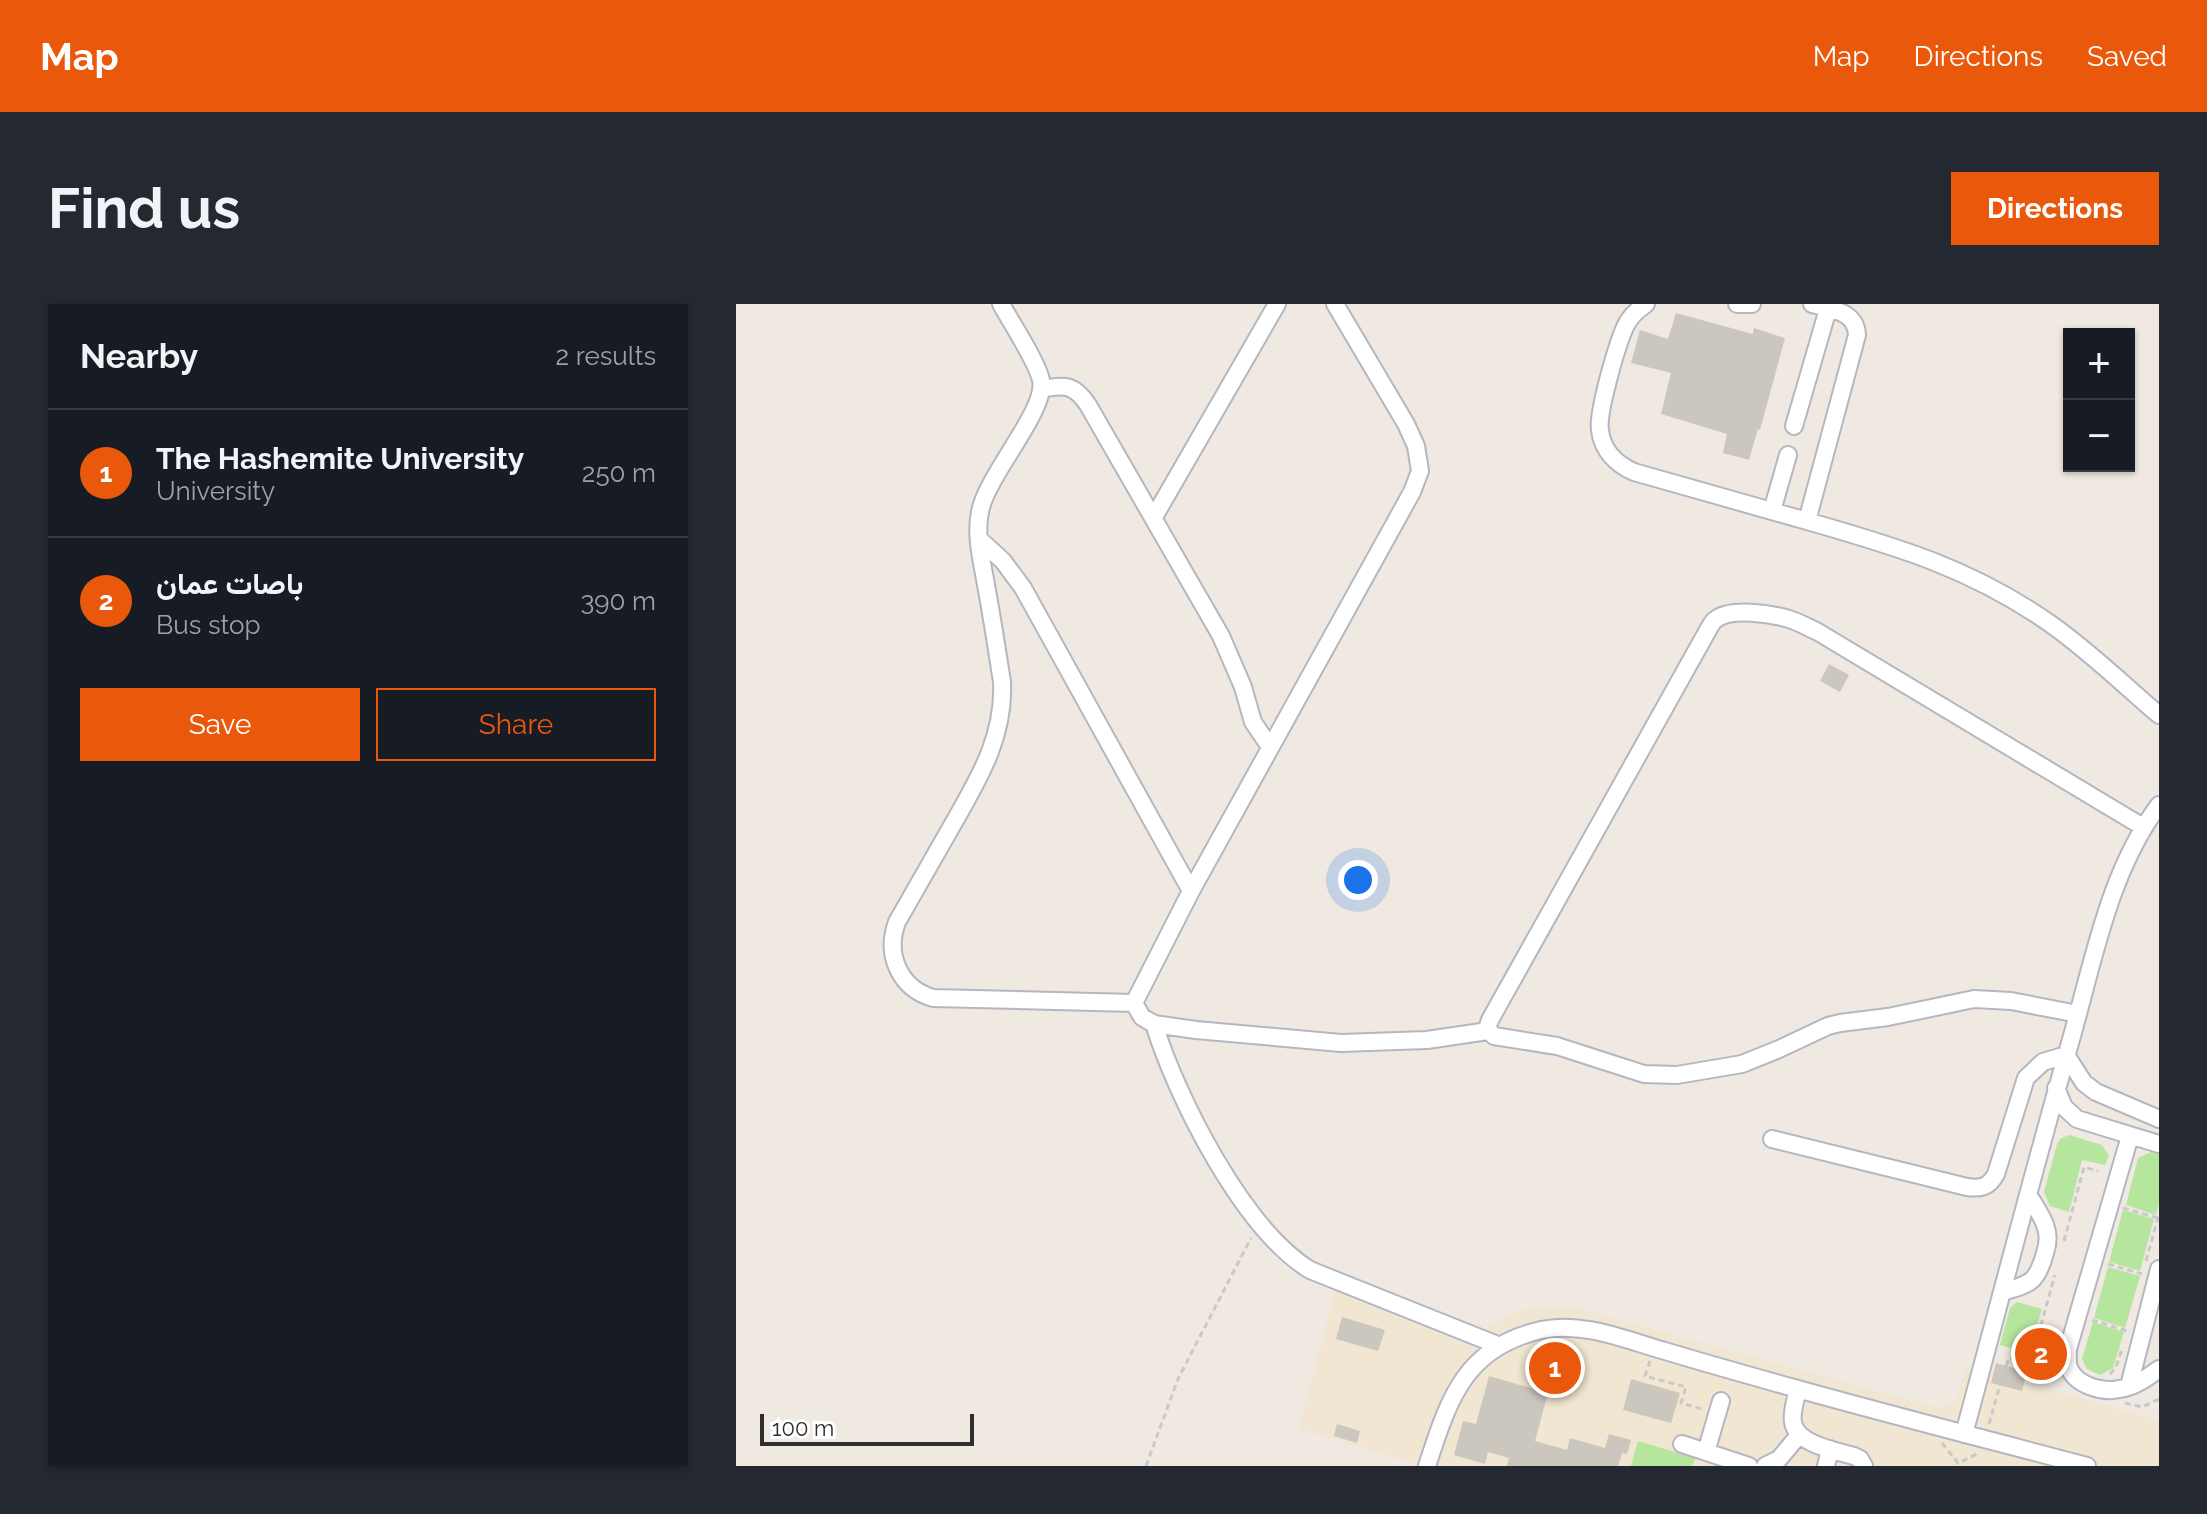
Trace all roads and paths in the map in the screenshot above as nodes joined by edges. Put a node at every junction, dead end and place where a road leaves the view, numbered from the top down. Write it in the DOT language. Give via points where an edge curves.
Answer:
graph roads {
  1 [pos="1001,304"];
  2 [pos="1277,304"];
  3 [pos="1335,304"];
  4 [pos="1646,304"];
  5 [pos="1737,304"];
  6 [pos="1752,304"];
  7 [pos="1820,306"];
  8 [pos="1042,389"];
  9 [pos="1794,426"];
  10 [pos="1788,455"];
  11 [pos="1772,511"];
  12 [pos="1154,517"];
  13 [pos="1807,521"];
  14 [pos="979,539"];
  15 [pos="2159,715"];
  16 [pos="1270,747"];
  17 [pos="2159,805"];
  18 [pos="2143,827"];
  19 [pos="1191,891"];
  20 [pos="1134,1003"];
  21 [pos="2078,1014"];
  22 [pos="1154,1024"];
  23 [pos="1488,1031"];
  24 [pos="2066,1055"];
  25 [pos="2056,1088"];
  26 [pos="2159,1119"];
  27 [pos="2130,1136"];
  28 [pos="1772,1139"];
  29 [pos="2159,1144"];
  30 [pos="2028,1194"];
  31 [pos="2122,1207"];
  32 [pos="2158,1218"];
  33 [pos="1259,1222"];
  34 [pos="2106,1264"];
  35 [pos="2151,1272"];
  36 [pos="2002,1292"];
  37 [pos="2091,1319"];
  38 [pos="2127,1331"];
  39 [pos="1500,1346"];
  40 [pos="1651,1357"];
  41 [pos="2009,1358"];
  42 [pos="2006,1366"];
  43 [pos="2116,1367"];
  44 [pos="2159,1369"];
  45 [pos="2102,1377"];
  46 [pos="2000,1385"];
  47 [pos="2129,1386"];
  48 [pos="1798,1389"];
  49 [pos="1719,1407"];
  50 [pos="1964,1434"];
  51 [pos="1799,1435"];
  52 [pos="1941,1442"];
  53 [pos="1682,1444"];
  54 [pos="1982,1446"];
  55 [pos="1706,1452"];
  56 [pos="1828,1458"];
  57 [pos="1957,1464"];
  58 [pos="1146,1466"];
  59 [pos="1427,1466"];
  60 [pos="1749,1466"];
  61 [pos="1765,1466"];
  62 [pos="1864,1466"];
  63 [pos="2087,1466"];
  1 -- 8 [label="street" via="1038,371"];
  2 -- 12 [label="street"];
  3 -- 16 [label="street" via="1412,435 1420,471"];
  4 -- 11 [label="street" via="1625,328 1601,411 1605,448 1634,472"];
  5 -- 6 [label="street"];
  7 -- 9 [label="street"];
  7 -- 13 [label="street" via="1853,319 1857,335"];
  8 -- 12 [label="street" via="1066,386 1083,396"];
  8 -- 14 [label="street" via="982,503"];
  10 -- 11 [label="street"];
  11 -- 13 [label="street"];
  12 -- 16 [label="street" via="1221,636 1253,722"];
  13 -- 15 [label="street" via="1905,550 1991,587 2062,632"];
  14 -- 19 [label="street" via="1023,588"];
  14 -- 20 [label="street" via="1002,682 1001,722 977,782 897,922 894,961 912,989 933,998"];
  16 -- 19 [label="street"];
  17 -- 18 [label="street"];
  18 -- 21 [label="street" via="2103,924"];
  18 -- 23 [label="street" via="1818,632 1763,614 1726,615 1708,630"];
  19 -- 20 [label="street"];
  20 -- 22 [label="street"];
  21 -- 23 [label="street" via="1974,999 1828,1026 1742,1064 1677,1075 1644,1074"];
  21 -- 24 [label="street"];
  22 -- 23 [label="street" via="1341,1043 1427,1040"];
  22 -- 33 [label="street" via="1185,1103"];
  24 -- 25 [label="street"];
  24 -- 26 [label="street" via="2096,1092"];
  24 -- 28 [label="street" via="2043,1062 2026,1078 1996,1174 1985,1187"];
  25 -- 27 [label="street" via="2064,1107 2077,1119"];
  25 -- 30 [label="street"];
  27 -- 29 [label="street"];
  27 -- 47 [label="street" via="2068,1349 2071,1372 2080,1381 2116,1390"];
  30 -- 36 [label="street"];
  30 -- 36 [label="street" via="2045,1223 2048,1244 2037,1276"];
  31 -- 32 [label="path"];
  33 -- 39 [label="street" via="1293,1260 1310,1270"];
  33 -- 58 [label="path" via="1178,1379"];
  34 -- 35 [label="path"];
  35 -- 47 [label="street"];
  36 -- 50 [label="street"];
  37 -- 38 [label="path"];
  39 -- 48 [label="street" via="1541,1330 1579,1329"];
  39 -- 59 [label="street" via="1466,1374 1455,1392"];
  40 -- 49 [label="path" via="1645,1376 1686,1387 1681,1403"];
  41 -- 42 [label="path"];
  43 -- 45 [label="path"];
  44 -- 47 [label="street"];
  46 -- 54 [label="path"];
  48 -- 50 [label="street"];
  48 -- 51 [label="street" via="1792,1419"];
  49 -- 55 [label="street"];
  50 -- 54 [label="street"];
  51 -- 56 [label="street"];
  51 -- 61 [label="street" via="1779,1459"];
  52 -- 57 [label="path"];
  53 -- 55 [label="street"];
  54 -- 57 [label="path"];
  54 -- 63 [label="street"];
  55 -- 60 [label="street"];
  56 -- 62 [label="street" via="1854,1456"];
}
